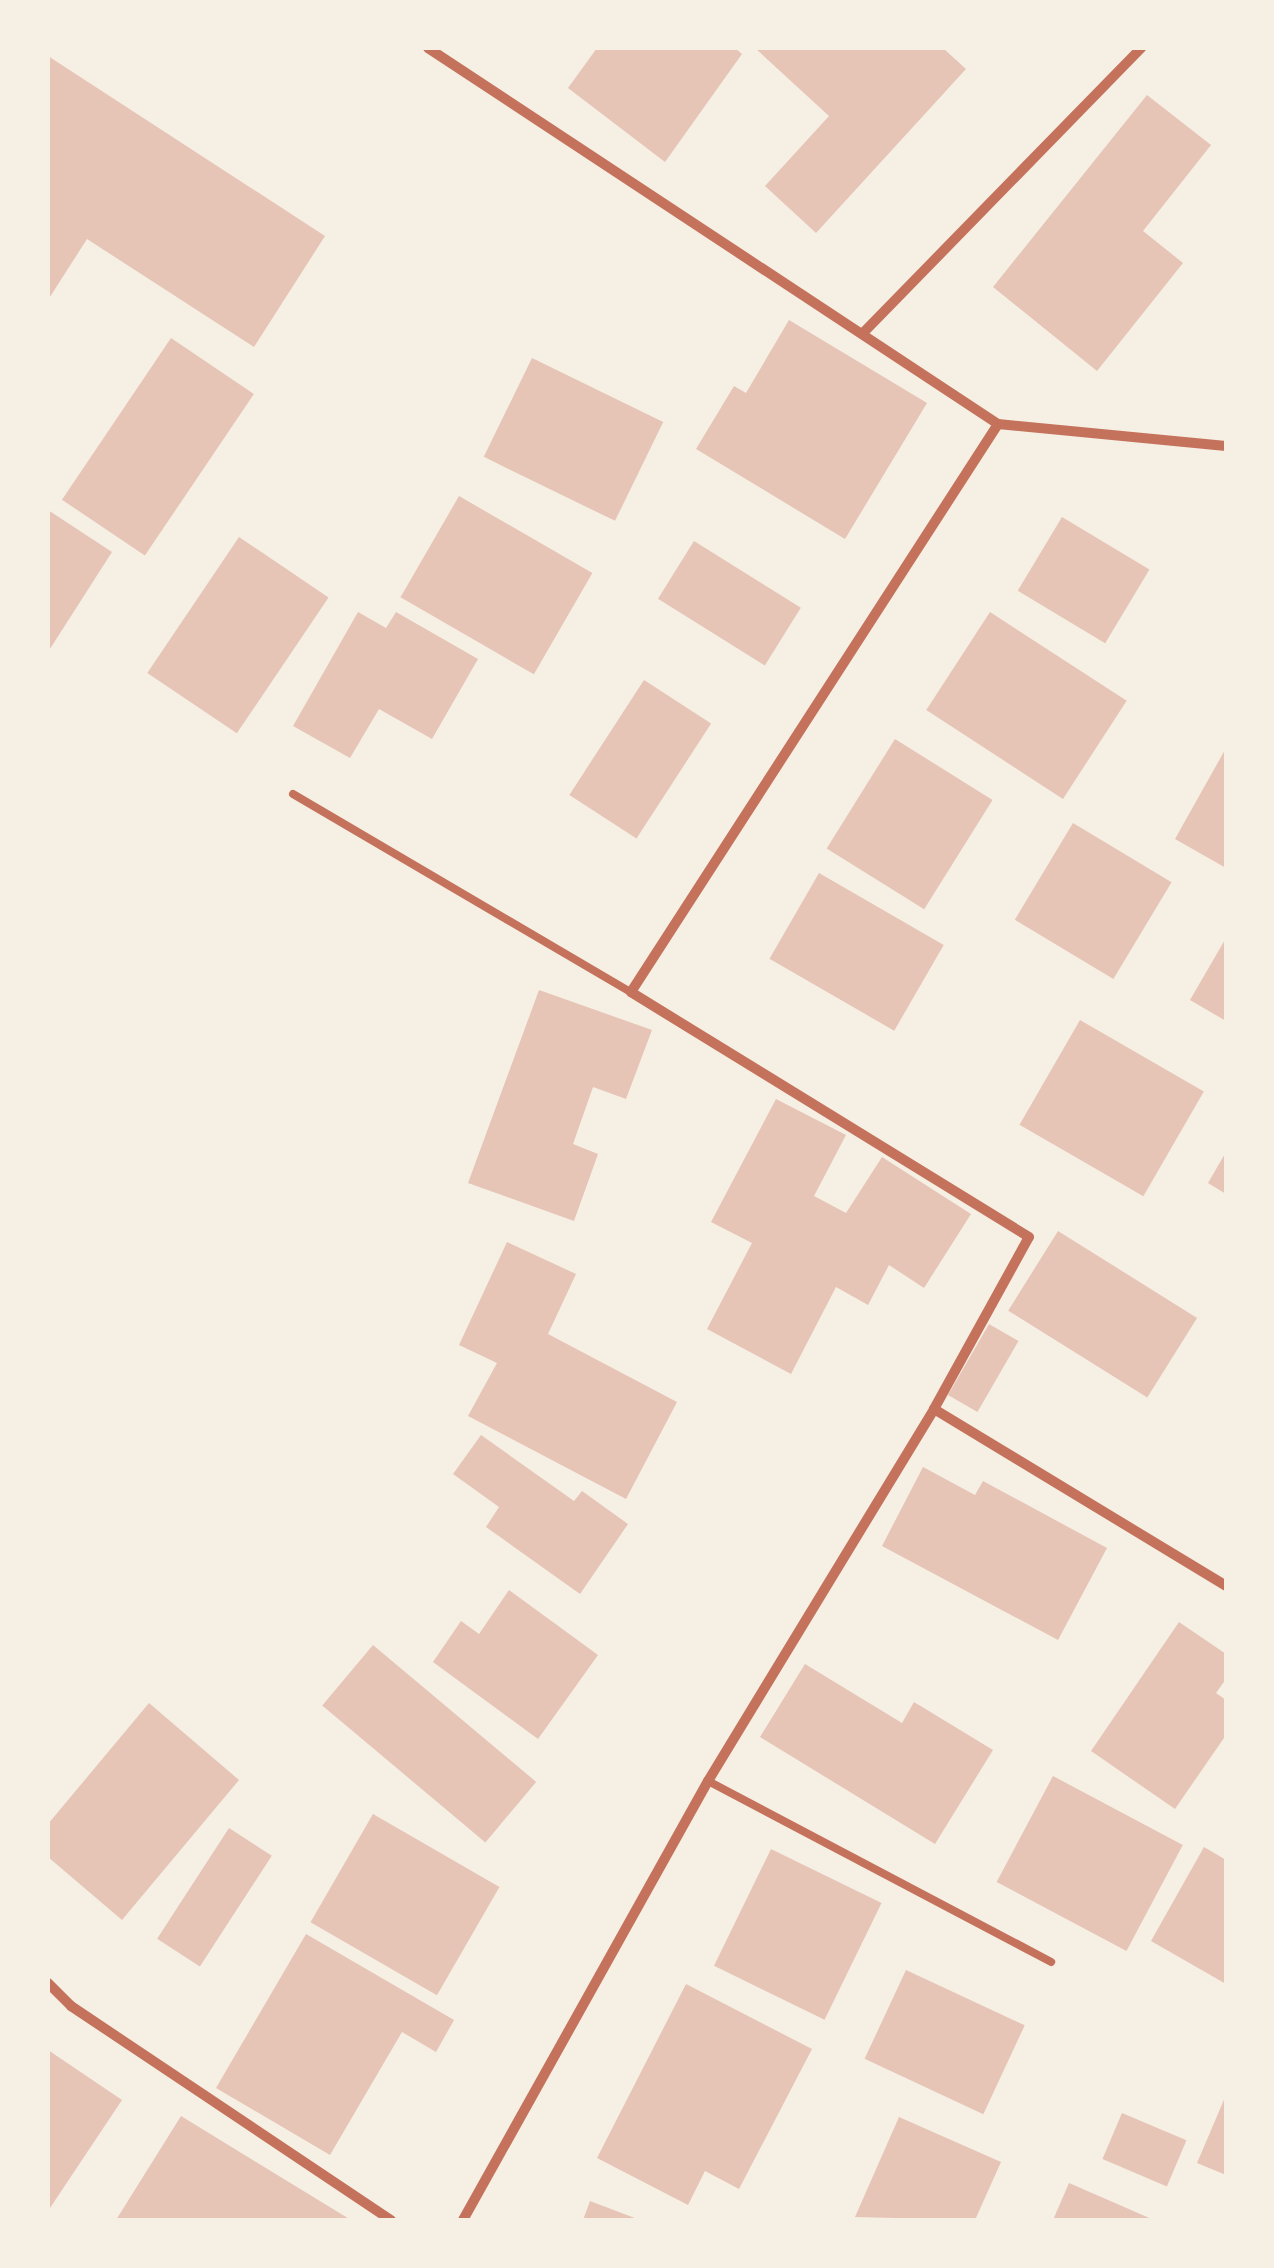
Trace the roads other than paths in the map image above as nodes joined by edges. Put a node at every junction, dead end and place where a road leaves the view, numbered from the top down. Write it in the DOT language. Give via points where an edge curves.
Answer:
graph roads {
  1 [pos="428,48"];
  2 [pos="1141,48"];
  3 [pos="864,332"];
  4 [pos="998,424"];
  5 [pos="1226,446"];
  6 [pos="293,794"];
  7 [pos="631,992"];
  8 [pos="934,1409"];
  9 [pos="1226,1586"];
  10 [pos="708,1781"];
  11 [pos="1051,1962"];
  12 [pos="48,1983"];
  13 [pos="391,2220"];
  14 [pos="463,2220"];
  1 -- 3 [label="street"];
  2 -- 3 [label="street"];
  3 -- 4 [label="street"];
  4 -- 5 [label="street"];
  4 -- 7 [label="street"];
  6 -- 7 [label="lane"];
  7 -- 8 [label="street" via="1030,1237"];
  8 -- 9 [label="street"];
  8 -- 10 [label="street"];
  10 -- 11 [label="lane"];
  10 -- 14 [label="street"];
  12 -- 13 [label="street" via="71,2006"];
}
